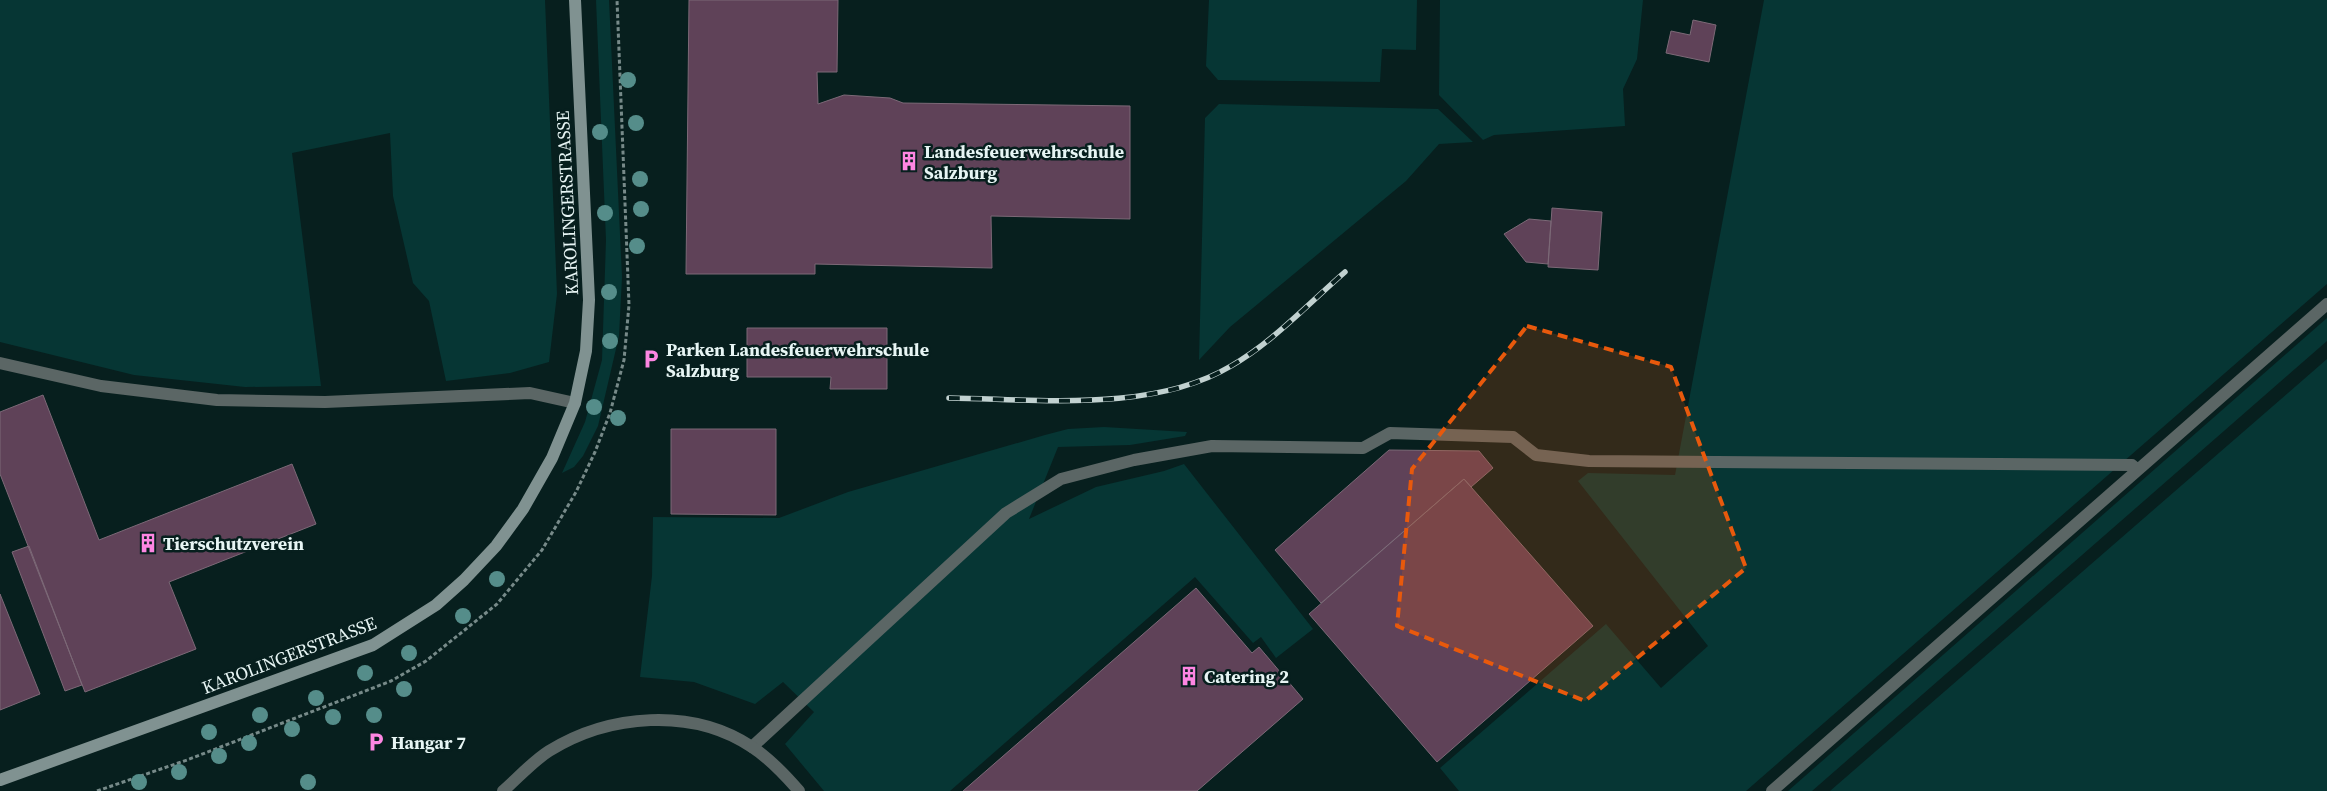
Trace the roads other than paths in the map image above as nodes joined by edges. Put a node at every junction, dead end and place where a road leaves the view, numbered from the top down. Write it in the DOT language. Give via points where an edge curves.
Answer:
graph roads {
  1 [pos="575,0"];
  2 [pos="2327,304"];
  3 [pos="0,363"];
  4 [pos="575,403"];
  5 [pos="2138,470"];
  6 [pos="752,747"];
  7 [pos="0,780"];
  8 [pos="503,791"];
  9 [pos="799,791"];
  10 [pos="1772,791"];
  1 -- 4 [label="street, KAROLINGERSTRASSE" via="589,300 586,351"];
  2 -- 5 [label="street"];
  3 -- 4 [label="street" via="100,386 217,400 325,402 530,393"];
  4 -- 7 [label="street, KAROLINGERSTRASSE" via="552,458 524,508 496,546 457,586 403,627 373,645 341,658"];
  5 -- 6 [label="street" via="2132,465 1589,461 1536,455 1513,437 1390,433 1363,448 1212,446 1134,460 1061,479 1006,513"];
  5 -- 10 [label="street"];
  6 -- 8 [label="street" via="710,728 666,719 629,721 590,731 548,751"];
  6 -- 9 [label="street"];
}
